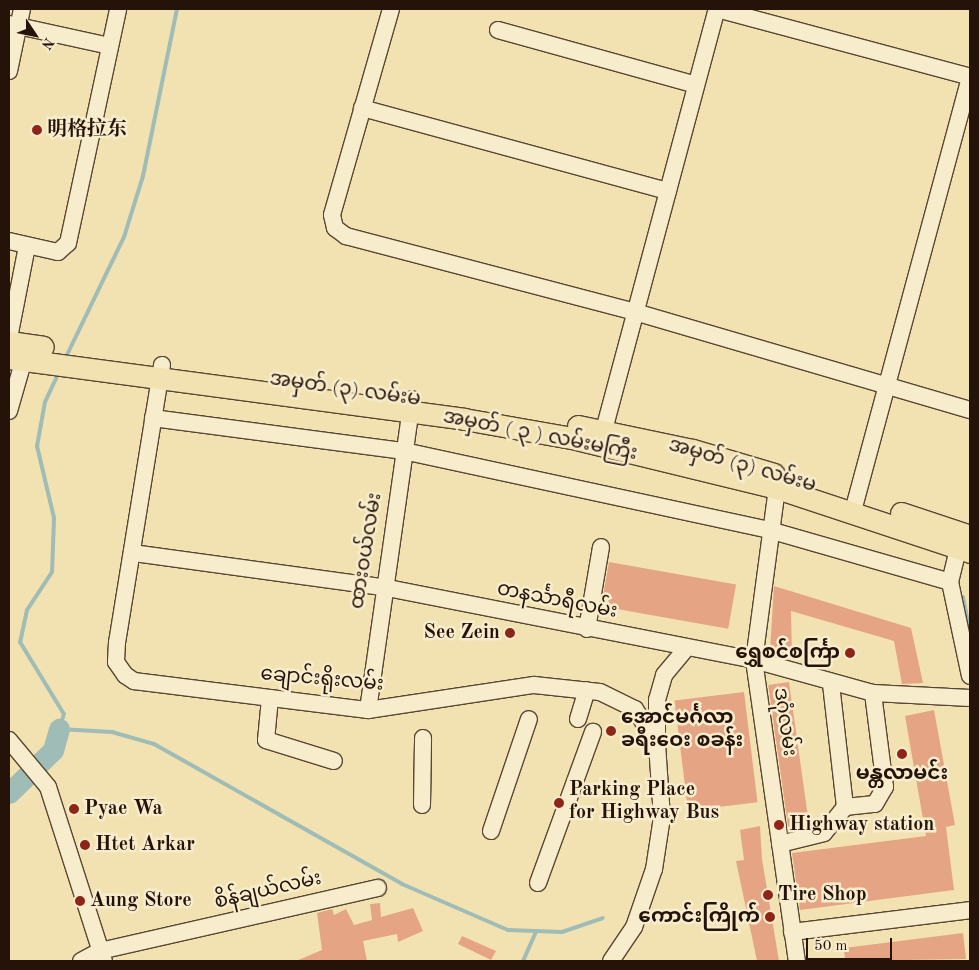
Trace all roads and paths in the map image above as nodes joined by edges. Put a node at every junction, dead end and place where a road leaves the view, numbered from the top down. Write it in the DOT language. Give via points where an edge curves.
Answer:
graph roads {
  1 [pos="22,9"];
  2 [pos="118,9"];
  3 [pos="391,9"];
  4 [pos="717,9"];
  5 [pos="14,25"];
  6 [pos="498,30"];
  7 [pos="110,46"];
  8 [pos="9,71"];
  9 [pos="970,77"];
  10 [pos="696,85"];
  11 [pos="362,108"];
  12 [pos="668,191"];
  13 [pos="9,241"];
  14 [pos="27,246"];
  15 [pos="635,312"];
  16 [pos="9,340"];
  17 [pos="65,356"];
  18 [pos="16,358"];
  19 [pos="160,371"];
  20 [pos="889,387"];
  21 [pos="411,405"];
  22 [pos="970,410"];
  23 [pos="9,411"];
  24 [pos="153,418"];
  25 [pos="602,438"];
  26 [pos="404,451"];
  27 [pos="778,488"];
  28 [pos="855,504"];
  29 [pos="769,530"];
  30 [pos="965,542"];
  31 [pos="601,548"];
  32 [pos="133,553"];
  33 [pos="950,582"];
  34 [pos="382,587"];
  35 [pos="587,629"];
  36 [pos="687,648"];
  37 [pos="754,660"];
  38 [pos="970,669"];
  39 [pos="831,684"];
  40 [pos="586,690"];
  41 [pos="873,693"];
  42 [pos="270,698"];
  43 [pos="970,698"];
  44 [pos="368,710"];
  45 [pos="529,719"];
  46 [pos="578,719"];
  47 [pos="593,732"];
  48 [pos="423,738"];
  49 [pos="14,744"];
  50 [pos="657,744"];
  51 [pos="334,760"];
  52 [pos="422,806"];
  53 [pos="845,808"];
  54 [pos="491,831"];
  55 [pos="780,844"];
  56 [pos="538,883"];
  57 [pos="378,888"];
  58 [pos="970,910"];
  59 [pos="792,932"];
  60 [pos="102,956"];
  61 [pos="81,961"];
  62 [pos="611,961"];
  63 [pos="797,961"];
  1 -- 5 [label="street"];
  2 -- 7 [label="street"];
  3 -- 11 [label="street"];
  4 -- 9 [label="street"];
  4 -- 10 [label="street"];
  5 -- 7 [label="street"];
  5 -- 8 [label="street"];
  6 -- 10 [label="street"];
  7 -- 14 [label="street" via="68,243 58,252"];
  9 -- 20 [label="street"];
  10 -- 12 [label="street"];
  11 -- 12 [label="street"];
  11 -- 15 [label="street" via="332,215 335,228 346,236"];
  12 -- 15 [label="street"];
  13 -- 14 [label="street"];
  14 -- 16 [label="street"];
  15 -- 20 [label="street"];
  15 -- 25 [label="street"];
  16 -- 17 [label="main road"];
  17 -- 18 [label="main road"];
  17 -- 19 [label="main road, အမှတ် ( ၃ ) လမ်းမကြီး"];
  18 -- 23 [label="street"];
  19 -- 21 [label="main road, အမှတ် ( ၃ ) လမ်းမကြီး"];
  19 -- 24 [label="street, ချောင်းရိုးလမ်း"];
  20 -- 22 [label="street"];
  20 -- 28 [label="street"];
  21 -- 25 [label="main road, အမှတ် ( ၃ ) လမ်းမကြီး"];
  21 -- 26 [label="street, ထားဝယ်လမ်း"];
  24 -- 26 [label="street"];
  24 -- 32 [label="street, ချောင်းရိုးလမ်း"];
  25 -- 27 [label="main road, အမှတ် ( ၃ ) လမ်းမကြီး"];
  25 -- 28 [label="main road, အမှတ် (၃) လမ်းမ" via="693,450"];
  26 -- 29 [label="street"];
  26 -- 34 [label="street, ထားဝယ်လမ်း"];
  27 -- 28 [label="main road, အမှတ် ( ၃ ) လမ်းမကြီး"];
  27 -- 29 [label="street, ဒဂုံလမ်း"];
  28 -- 30 [label="main road, အမှတ် ( ၃ ) လမ်းမကြီး"];
  29 -- 33 [label="street"];
  29 -- 37 [label="street, ဒဂုံလမ်း"];
  30 -- 33 [label="street"];
  31 -- 35 [label="street"];
  32 -- 34 [label="street, တနင်္သာရီလမ်း"];
  32 -- 42 [label="street, ချောင်းရိုးလမ်း" via="116,642 116,662 125,675 134,681"];
  33 -- 38 [label="street"];
  34 -- 35 [label="street, တနင်္သာရီလမ်း"];
  34 -- 44 [label="street, ထားဝယ်လမ်း"];
  35 -- 36 [label="street, တနင်္သာရီလမ်း"];
  36 -- 37 [label="street, တနင်္သာရီလမ်း"];
  36 -- 50 [label="street" via="664,675 657,700"];
  37 -- 39 [label="street, တနင်္သာရီလမ်း"];
  37 -- 55 [label="street, ဒဂုံလမ်း"];
  39 -- 41 [label="street, တနင်္သာရီလမ်း"];
  39 -- 53 [label="street"];
  40 -- 44 [label="street, ချောင်းရိုးလမ်း" via="526,686"];
  40 -- 46 [label="street"];
  40 -- 50 [label="street, ချောင်းရိုးလမ်း" via="635,709"];
  41 -- 43 [label="street, တနင်္သာရီလမ်း"];
  41 -- 53 [label="street" via="885,787 875,804"];
  42 -- 44 [label="street, ချောင်းရိုးလမ်း"];
  42 -- 51 [label="street" via="266,740"];
  45 -- 54 [label="street"];
  47 -- 56 [label="street"];
  48 -- 52 [label="street"];
  49 -- 60 [label="street" via="48,788"];
  50 -- 62 [label="street, ချောင်းရိုးလမ်း" via="662,817 654,869 634,927"];
  53 -- 55 [label="street" via="824,834"];
  55 -- 59 [label="street, ဒဂုံလမ်း"];
  57 -- 60 [label="street, စိန်ချယ်လမ်း"];
  58 -- 59 [label="street"];
  59 -- 63 [label="street, ဒဂုံလမ်း"];
  60 -- 61 [label="street, စိန်ချယ်လမ်း"];
}
